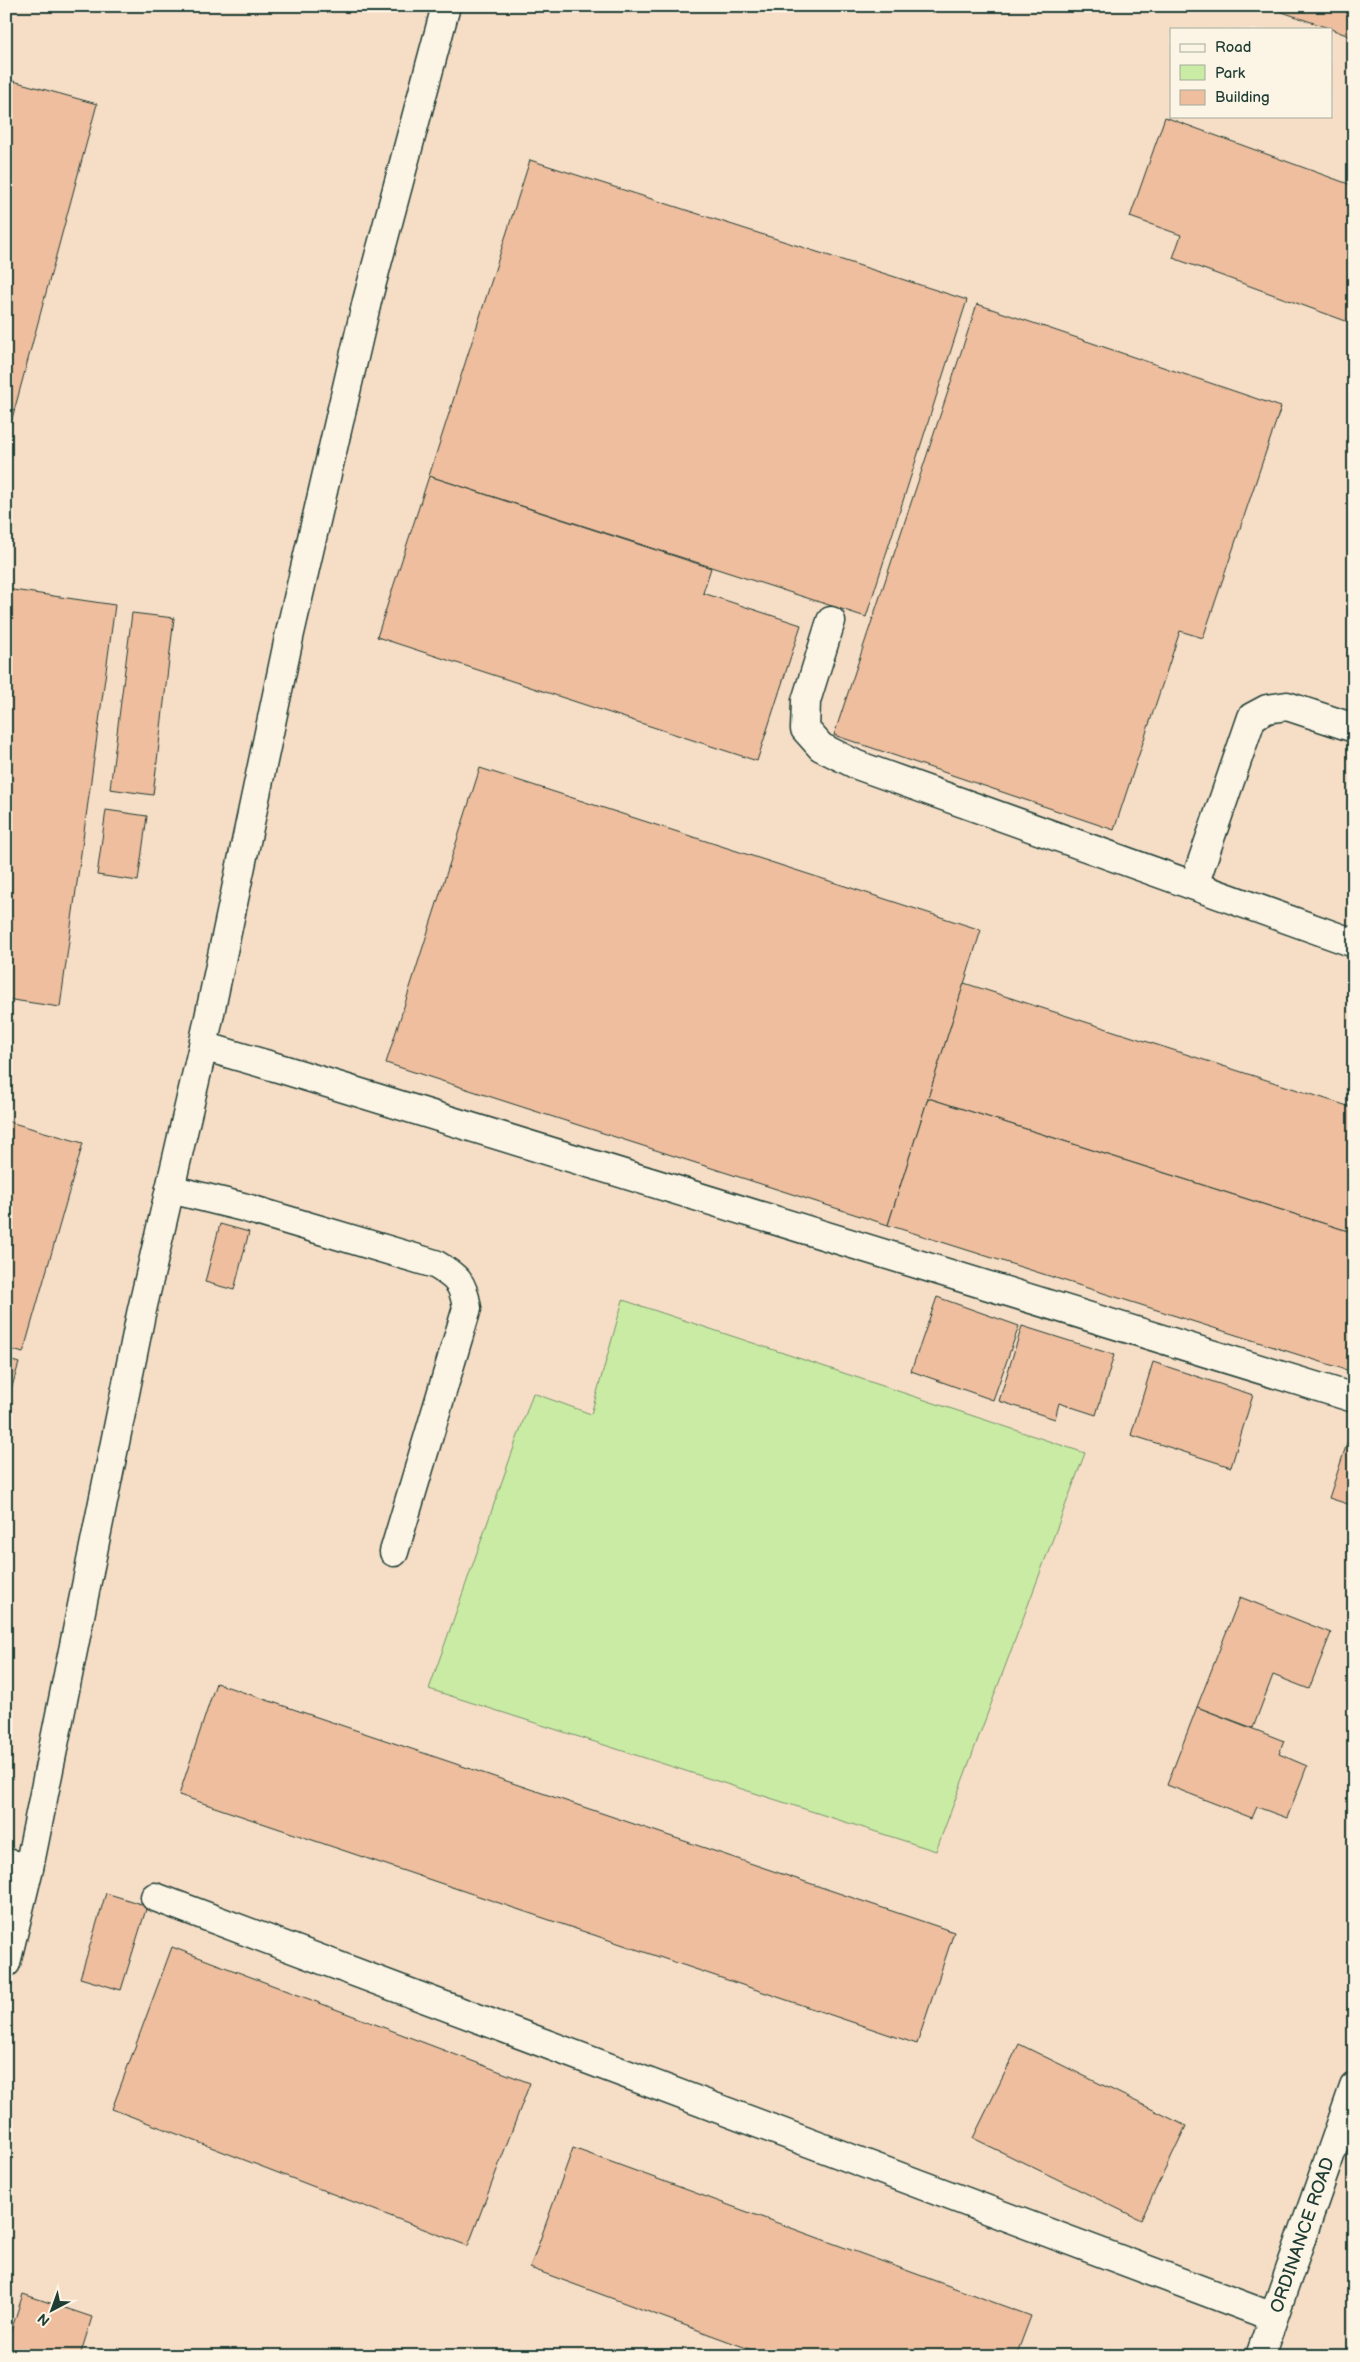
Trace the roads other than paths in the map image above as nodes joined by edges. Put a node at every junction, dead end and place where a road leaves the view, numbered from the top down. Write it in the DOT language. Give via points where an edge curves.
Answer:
graph roads {
  1 [pos="446,6"];
  2 [pos="831,621"];
  3 [pos="1354,728"];
  4 [pos="1194,885"];
  5 [pos="1354,943"];
  6 [pos="203,1046"];
  7 [pos="170,1189"];
  8 [pos="1354,1398"];
  9 [pos="394,1552"];
  10 [pos="17,1866"];
  11 [pos="155,1897"];
  12 [pos="6,1963"];
  13 [pos="1354,2087"];
  14 [pos="1273,2316"];
  15 [pos="1262,2355"];
  1 -- 6 [label="street" via="364,311 290,633"];
  2 -- 4 [label="street" via="806,701 805,729 821,748 857,765"];
  3 -- 4 [label="street" via="1287,706 1267,709 1252,717"];
  4 -- 5 [label="street"];
  6 -- 7 [label="street"];
  6 -- 8 [label="street"];
  7 -- 9 [label="street" via="243,1207 435,1264 456,1277 464,1292 467,1308"];
  7 -- 10 [label="street"];
  10 -- 12 [label="street"];
  11 -- 14 [label="street"];
  13 -- 14 [label="street, ORDINANCE ROAD"];
  14 -- 15 [label="street, ORDINANCE ROAD"];
}
